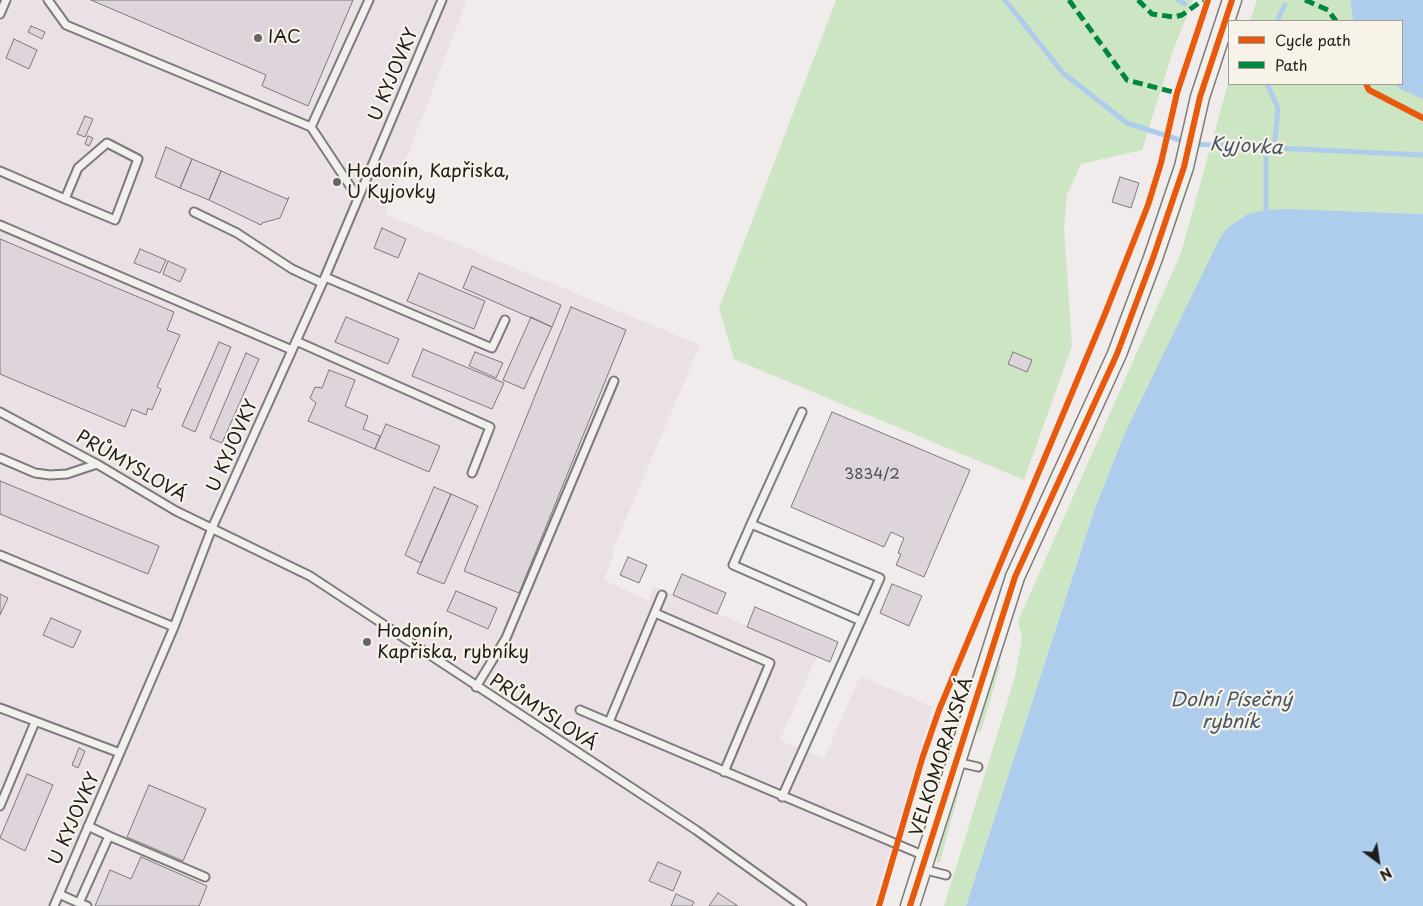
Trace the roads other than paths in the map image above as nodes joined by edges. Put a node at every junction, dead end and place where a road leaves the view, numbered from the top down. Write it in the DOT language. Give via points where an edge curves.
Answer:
graph roads {
  1 [pos="6,0"];
  2 [pos="48,0"];
  3 [pos="369,0"];
  4 [pos="442,0"];
  5 [pos="1232,0"];
  6 [pos="0,14"];
  7 [pos="311,127"];
  8 [pos="0,171"];
  9 [pos="358,198"];
  10 [pos="65,199"];
  11 [pos="194,212"];
  12 [pos="0,225"];
  13 [pos="323,280"];
  14 [pos="505,320"];
  15 [pos="296,341"];
  16 [pos="292,350"];
  17 [pos="614,380"];
  18 [pos="0,412"];
  19 [pos="802,412"];
  20 [pos="0,458"];
  21 [pos="97,464"];
  22 [pos="472,473"];
  23 [pos="751,524"];
  24 [pos="212,528"];
  25 [pos="0,555"];
  26 [pos="662,595"];
  27 [pos="655,613"];
  28 [pos="861,621"];
  29 [pos="174,627"];
  30 [pos="476,688"];
  31 [pos="0,708"];
  32 [pos="580,710"];
  33 [pos="35,722"];
  34 [pos="609,722"];
  35 [pos="120,753"];
  36 [pos="956,761"];
  37 [pos="978,767"];
  38 [pos="724,772"];
  39 [pos="782,797"];
  40 [pos="0,806"];
  41 [pos="88,826"];
  42 [pos="109,836"];
  43 [pos="924,863"];
  44 [pos="946,875"];
  45 [pos="205,877"];
  46 [pos="59,894"];
  47 [pos="79,903"];
  48 [pos="54,906"];
  49 [pos="87,906"];
  50 [pos="802,906"];
  51 [pos="910,906"];
  1 -- 6 [label="lane"];
  2 -- 7 [label="lane" via="66,25"];
  3 -- 7 [label="lane"];
  4 -- 9 [label="lane, U KYJOVKY"];
  5 -- 36 [label="street, VELKOMORAVSKÁ" via="1200,97 1184,167 1153,258 1116,354 1015,577"];
  7 -- 9 [label="lane"];
  8 -- 10 [label="lane"];
  9 -- 13 [label="lane, U KYJOVKY"];
  10 -- 10 [label="lane" via="115,220 138,159 107,144 78,168"];
  11 -- 13 [label="lane" via="237,233 292,269"];
  12 -- 16 [label="lane"];
  13 -- 14 [label="lane" via="492,348"];
  13 -- 15 [label="lane, U KYJOVKY"];
  15 -- 16 [label="lane, U KYJOVKY"];
  15 -- 22 [label="lane" via="490,427"];
  16 -- 24 [label="lane, U KYJOVKY"];
  17 -- 30 [label="lane" via="506,638"];
  18 -- 21 [label="lane, PRŮMYSLOVÁ"];
  19 -- 23 [label="lane"];
  20 -- 21 [label="lane" via="35,473 50,475 67,474"];
  21 -- 24 [label="lane, PRŮMYSLOVÁ" via="176,511"];
  23 -- 28 [label="lane" via="733,565"];
  23 -- 28 [label="lane" via="880,578"];
  24 -- 29 [label="lane, U KYJOVKY"];
  24 -- 30 [label="lane, PRŮMYSLOVÁ" via="310,576"];
  25 -- 29 [label="lane"];
  26 -- 27 [label="lane"];
  27 -- 34 [label="lane"];
  27 -- 38 [label="lane" via="770,663"];
  28 -- 39 [label="lane"];
  29 -- 35 [label="lane, U KYJOVKY"];
  30 -- 50 [label="lane, PRŮMYSLOVÁ" via="696,830"];
  31 -- 33 [label="lane"];
  32 -- 34 [label="lane"];
  33 -- 35 [label="lane"];
  33 -- 40 [label="lane"];
  34 -- 38 [label="lane"];
  35 -- 41 [label="lane, U KYJOVKY"];
  36 -- 37 [label="lane"];
  36 -- 43 [label="street, VELKOMORAVSKÁ"];
  38 -- 39 [label="lane"];
  39 -- 43 [label="lane"];
  41 -- 42 [label="lane"];
  41 -- 46 [label="lane, U KYJOVKY"];
  42 -- 45 [label="lane"];
  42 -- 47 [label="lane"];
  43 -- 44 [label="lane"];
  43 -- 51 [label="street, VELKOMORAVSKÁ"];
  46 -- 47 [label="lane"];
  46 -- 48 [label="lane, U KYJOVKY"];
  47 -- 49 [label="lane"];
}
